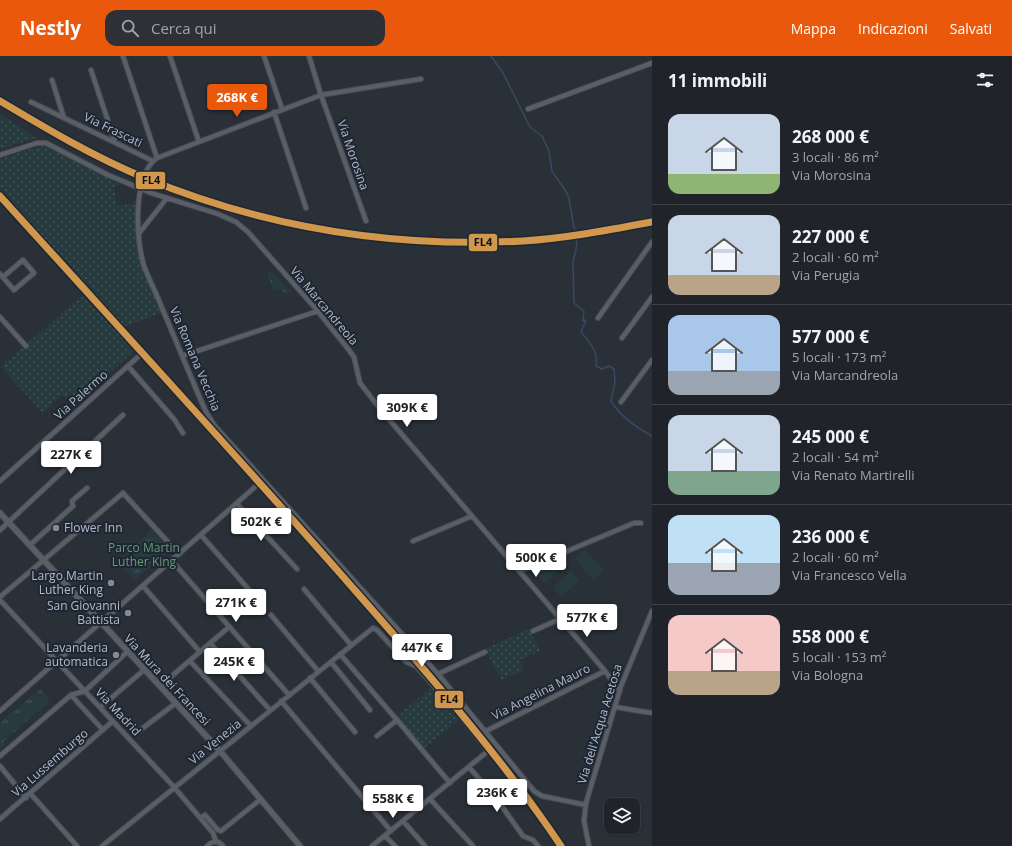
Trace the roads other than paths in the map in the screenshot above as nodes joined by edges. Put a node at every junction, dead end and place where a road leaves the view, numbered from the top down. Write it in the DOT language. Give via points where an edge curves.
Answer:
graph roads {
  1 [pos="123,56"];
  2 [pos="170,56"];
  3 [pos="264,56"];
  4 [pos="309,56"];
  5 [pos="652,63"];
  6 [pos="91,70"];
  7 [pos="52,80"];
  8 [pos="421,80"];
  9 [pos="321,95"];
  10 [pos="31,102"];
  11 [pos="528,108"];
  12 [pos="282,109"];
  13 [pos="274,112"];
  14 [pos="64,118"];
  15 [pos="115,142"];
  16 [pos="198,142"];
  17 [pos="0,155"];
  18 [pos="155,159"];
  19 [pos="141,185"];
  20 [pos="152,193"];
  21 [pos="138,197"];
  22 [pos="167,198"];
  23 [pos="306,208"];
  24 [pos="366,221"];
  25 [pos="140,232"];
  26 [pos="652,242"];
  27 [pos="1,276"];
  28 [pos="652,297"];
  29 [pos="318,311"];
  30 [pos="0,317"];
  31 [pos="598,318"];
  32 [pos="622,338"];
  33 [pos="26,346"];
  34 [pos="139,356"];
  35 [pos="182,356"];
  36 [pos="652,360"];
  37 [pos="128,366"];
  38 [pos="621,402"];
  39 [pos="123,415"];
  40 [pos="183,433"];
  41 [pos="0,480"];
  42 [pos="255,487"];
  43 [pos="87,488"];
  44 [pos="237,504"];
  45 [pos="0,513"];
  46 [pos="472,516"];
  47 [pos="8,522"];
  48 [pos="641,523"];
  49 [pos="0,530"];
  50 [pos="201,535"];
  51 [pos="413,541"];
  52 [pos="30,545"];
  53 [pos="179,554"];
  54 [pos="43,560"];
  55 [pos="172,561"];
  56 [pos="297,569"];
  57 [pos="520,571"];
  58 [pos="143,586"];
  59 [pos="304,589"];
  60 [pos="1,598"];
  61 [pos="258,600"];
  62 [pos="652,612"];
  63 [pos="271,615"];
  64 [pos="560,619"];
  65 [pos="101,623"];
  66 [pos="229,627"];
  67 [pos="532,631"];
  68 [pos="210,643"];
  69 [pos="352,644"];
  70 [pos="127,652"];
  71 [pos="200,652"];
  72 [pos="485,652"];
  73 [pos="340,654"];
  74 [pos="190,661"];
  75 [pos="57,662"];
  76 [pos="331,662"];
  77 [pos="144,670"];
  78 [pos="318,671"];
  79 [pos="605,671"];
  80 [pos="438,674"];
  81 [pos="310,678"];
  82 [pos="160,686"];
  83 [pos="84,691"];
  84 [pos="620,691"];
  85 [pos="289,694"];
  86 [pos="71,695"];
  87 [pos="281,701"];
  88 [pos="176,703"];
  89 [pos="103,705"];
  90 [pos="615,706"];
  91 [pos="270,710"];
  92 [pos="370,710"];
  93 [pos="0,711"];
  94 [pos="652,713"];
  95 [pos="397,720"];
  96 [pos="113,721"];
  97 [pos="251,726"];
  98 [pos="103,730"];
  99 [pos="139,731"];
  100 [pos="486,731"];
  101 [pos="355,732"];
  102 [pos="377,736"];
  103 [pos="220,751"];
  104 [pos="0,756"];
  105 [pos="0,766"];
  106 [pos="469,767"];
  107 [pos="450,783"];
  108 [pos="174,787"];
  109 [pos="30,793"];
  110 [pos="26,798"];
  111 [pos="261,799"];
  112 [pos="430,799"];
  113 [pos="586,805"];
  114 [pos="201,818"];
  115 [pos="0,820"];
  116 [pos="403,821"];
  117 [pos="391,831"];
  118 [pos="385,836"];
  119 [pos="216,842"];
  120 [pos="77,846"];
  121 [pos="102,846"];
  122 [pos="207,846"];
  123 [pos="223,846"];
  124 [pos="300,846"];
  125 [pos="372,846"];
  126 [pos="395,846"];
  127 [pos="425,846"];
  128 [pos="473,846"];
  129 [pos="538,846"];
  130 [pos="589,846"];
  1 -- 18 [label="street"];
  2 -- 16 [label="street"];
  3 -- 12 [label="street"];
  4 -- 9 [label="street, Via Morosina"];
  5 -- 11 [label="street"];
  6 -- 15 [label="street"];
  7 -- 14 [label="street"];
  8 -- 9 [label="street"];
  9 -- 12 [label="street"];
  9 -- 24 [label="street, Via Morosina"];
  10 -- 14 [label="street, Via Frascati"];
  12 -- 13 [label="street"];
  13 -- 16 [label="street"];
  13 -- 23 [label="street"];
  14 -- 15 [label="street, Via Frascati"];
  15 -- 18 [label="street, Via Frascati"];
  16 -- 18 [label="street"];
  17 -- 19 [label="street, Via Marcandreola" via="38,143 46,143 113,177"];
  18 -- 19 [label="street"];
  19 -- 20 [label="street, Via Marcandreola"];
  19 -- 21 [label="street, Via Romana Vecchia"];
  20 -- 21 [label="street"];
  20 -- 22 [label="street, Via Marcandreola"];
  21 -- 25 [label="street, Via Romana Vecchia"];
  22 -- 25 [label="street"];
  22 -- 29 [label="street, Via Marcandreola" via="236,222 248,232"];
  25 -- 35 [label="street, Via Romana Vecchia" via="145,267"];
  26 -- 31 [label="street"];
  27 -- 27 [label="street" via="23,260 34,273 14,290"];
  28 -- 32 [label="street"];
  29 -- 35 [label="street"];
  29 -- 46 [label="street, Via Marcandreola" via="352,353 363,388"];
  30 -- 33 [label="street"];
  34 -- 37 [label="street, Via Palermo"];
  35 -- 80 [label="street, Via Romana Vecchia" via="206,412 215,426"];
  36 -- 38 [label="street"];
  37 -- 40 [label="street"];
  37 -- 41 [label="street, Via Palermo"];
  39 -- 47 [label="street"];
  42 -- 44 [label="street"];
  43 -- 52 [label="street" via="72,501 74,506"];
  44 -- 50 [label="street"];
  44 -- 56 [label="street"];
  45 -- 47 [label="street, Via Mura dei Francesi"];
  46 -- 51 [label="street"];
  46 -- 57 [label="street, Via Marcandreola"];
  47 -- 49 [label="street"];
  47 -- 52 [label="street, Via Mura dei Francesi"];
  48 -- 57 [label="street" via="634,523"];
  50 -- 53 [label="street"];
  50 -- 61 [label="street"];
  52 -- 54 [label="street, Via Mura dei Francesi"];
  53 -- 54 [label="street" via="123,493"];
  53 -- 55 [label="street"];
  54 -- 60 [label="street"];
  54 -- 65 [label="street, Via Mura dei Francesi"];
  55 -- 58 [label="street"];
  55 -- 66 [label="street"];
  57 -- 64 [label="street, Via Marcandreola"];
  58 -- 65 [label="street"];
  58 -- 71 [label="street"];
  59 -- 69 [label="street"];
  60 -- 75 [label="street, Via Madrid"];
  62 -- 84 [label="street, Via dell'Acqua Acetosa"];
  63 -- 78 [label="street"];
  64 -- 67 [label="street"];
  64 -- 79 [label="street, Via Marcandreola"];
  65 -- 70 [label="street, Via Mura dei Francesi"];
  65 -- 75 [label="street"];
  66 -- 68 [label="street"];
  66 -- 85 [label="street"];
  68 -- 71 [label="street"];
  68 -- 91 [label="street"];
  69 -- 73 [label="street, Via Venezia"];
  69 -- 106 [label="street, Via Venezia" via="370,630 378,630 406,662 416,666 488,751"];
  70 -- 77 [label="street, Via Mura dei Francesi"];
  70 -- 83 [label="street"];
  71 -- 74 [label="street"];
  72 -- 80 [label="street"];
  73 -- 76 [label="street, Via Venezia"];
  73 -- 95 [label="street"];
  74 -- 82 [label="street"];
  74 -- 97 [label="street"];
  75 -- 83 [label="street, Via Madrid"];
  75 -- 93 [label="street"];
  76 -- 78 [label="street, Via Venezia"];
  76 -- 92 [label="street"];
  77 -- 82 [label="street, Via Mura dei Francesi"];
  77 -- 89 [label="street"];
  78 -- 81 [label="street, Via Venezia"];
  79 -- 84 [label="street, Via Marcandreola"];
  79 -- 100 [label="street, Via Angelina Mauro"];
  80 -- 100 [label="street, Via Romana Vecchia"];
  81 -- 85 [label="street, Via Venezia"];
  81 -- 101 [label="street"];
  82 -- 88 [label="street, Via Mura dei Francesi"];
  83 -- 86 [label="street"];
  83 -- 96 [label="street, Via Madrid"];
  84 -- 90 [label="street, Via dell'Acqua Acetosa"];
  85 -- 87 [label="street, Via Venezia"];
  86 -- 98 [label="street, Via Madrid"];
  86 -- 104 [label="street"];
  87 -- 91 [label="street, Via Venezia"];
  87 -- 117 [label="street"];
  88 -- 99 [label="street"];
  88 -- 103 [label="street, Via Mura dei Francesi"];
  90 -- 94 [label="street"];
  90 -- 113 [label="street, Via dell'Acqua Acetosa"];
  91 -- 97 [label="street, Via Venezia"];
  95 -- 102 [label="street"];
  95 -- 107 [label="street"];
  96 -- 98 [label="street, Via Lussemburgo"];
  96 -- 108 [label="street, Via Madrid"];
  97 -- 103 [label="street, Via Venezia"];
  98 -- 109 [label="street, Via Lussemburgo"];
  100 -- 113 [label="street, Via Romana Vecchia" via="538,794"];
  103 -- 108 [label="street, Via Venezia"];
  103 -- 111 [label="street, Via Mura dei Francesi"];
  105 -- 110 [label="street"];
  106 -- 107 [label="street"];
  106 -- 129 [label="street" via="523,836 533,840"];
  107 -- 112 [label="street"];
  108 -- 114 [label="street, Via Madrid"];
  108 -- 121 [label="street, Via Venezia"];
  109 -- 110 [label="street, Via Lussemburgo"];
  109 -- 120 [label="street"];
  110 -- 115 [label="street, Via Lussemburgo"];
  111 -- 114 [label="street" via="221,831 205,815"];
  111 -- 124 [label="street, Via Mura dei Francesi"];
  112 -- 116 [label="street"];
  112 -- 128 [label="street"];
  113 -- 130 [label="street, Via dell'Acqua Acetosa" via="584,821"];
  114 -- 119 [label="street, Via Madrid" via="215,836"];
  116 -- 117 [label="street"];
  116 -- 127 [label="street"];
  117 -- 118 [label="street"];
  118 -- 125 [label="street"];
  118 -- 126 [label="street"];
  119 -- 122 [label="street" via="211,842"];
  119 -- 123 [label="street"];
}
